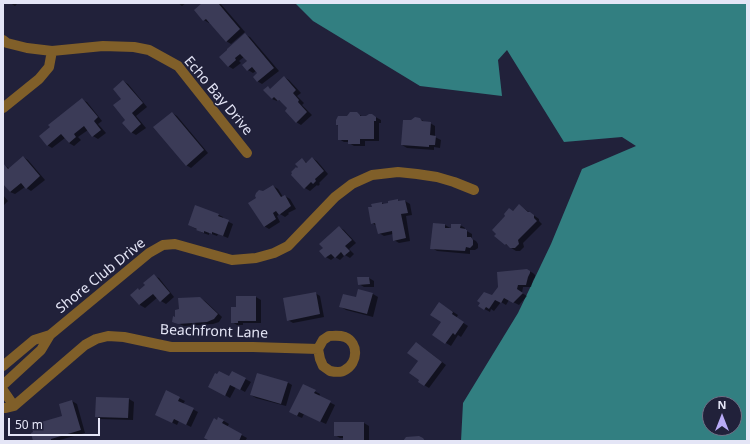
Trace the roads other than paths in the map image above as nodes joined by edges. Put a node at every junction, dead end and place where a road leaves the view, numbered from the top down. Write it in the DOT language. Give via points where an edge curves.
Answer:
graph roads {
  1 [pos="3,40"];
  2 [pos="52,51"];
  3 [pos="3,108"];
  4 [pos="247,153"];
  5 [pos="474,190"];
  6 [pos="50,335"];
  7 [pos="318,349"];
  8 [pos="3,366"];
  9 [pos="3,385"];
  10 [pos="3,390"];
  11 [pos="14,406"];
  12 [pos="3,408"];
  1 -- 2 [label="street, Echo Bay Drive" via="27,48"];
  2 -- 3 [label="street" via="49,67 39,79"];
  2 -- 4 [label="street, Echo Bay Drive" via="103,46 150,50 178,66"];
  5 -- 6 [label="street, Shore Club Drive" via="437,177 417,174 398,172 372,175 340,193 288,246 274,253 232,260 175,244 163,245 149,252"];
  6 -- 8 [label="street, Shore Club Drive" via="34,340"];
  6 -- 9 [label="street, Shore Club Drive" via="41,350"];
  7 -- 11 [label="street, Beachfront Lane" via="171,347 108,336 85,345"];
  10 -- 11 [label="street"];
  11 -- 12 [label="street"];
}
